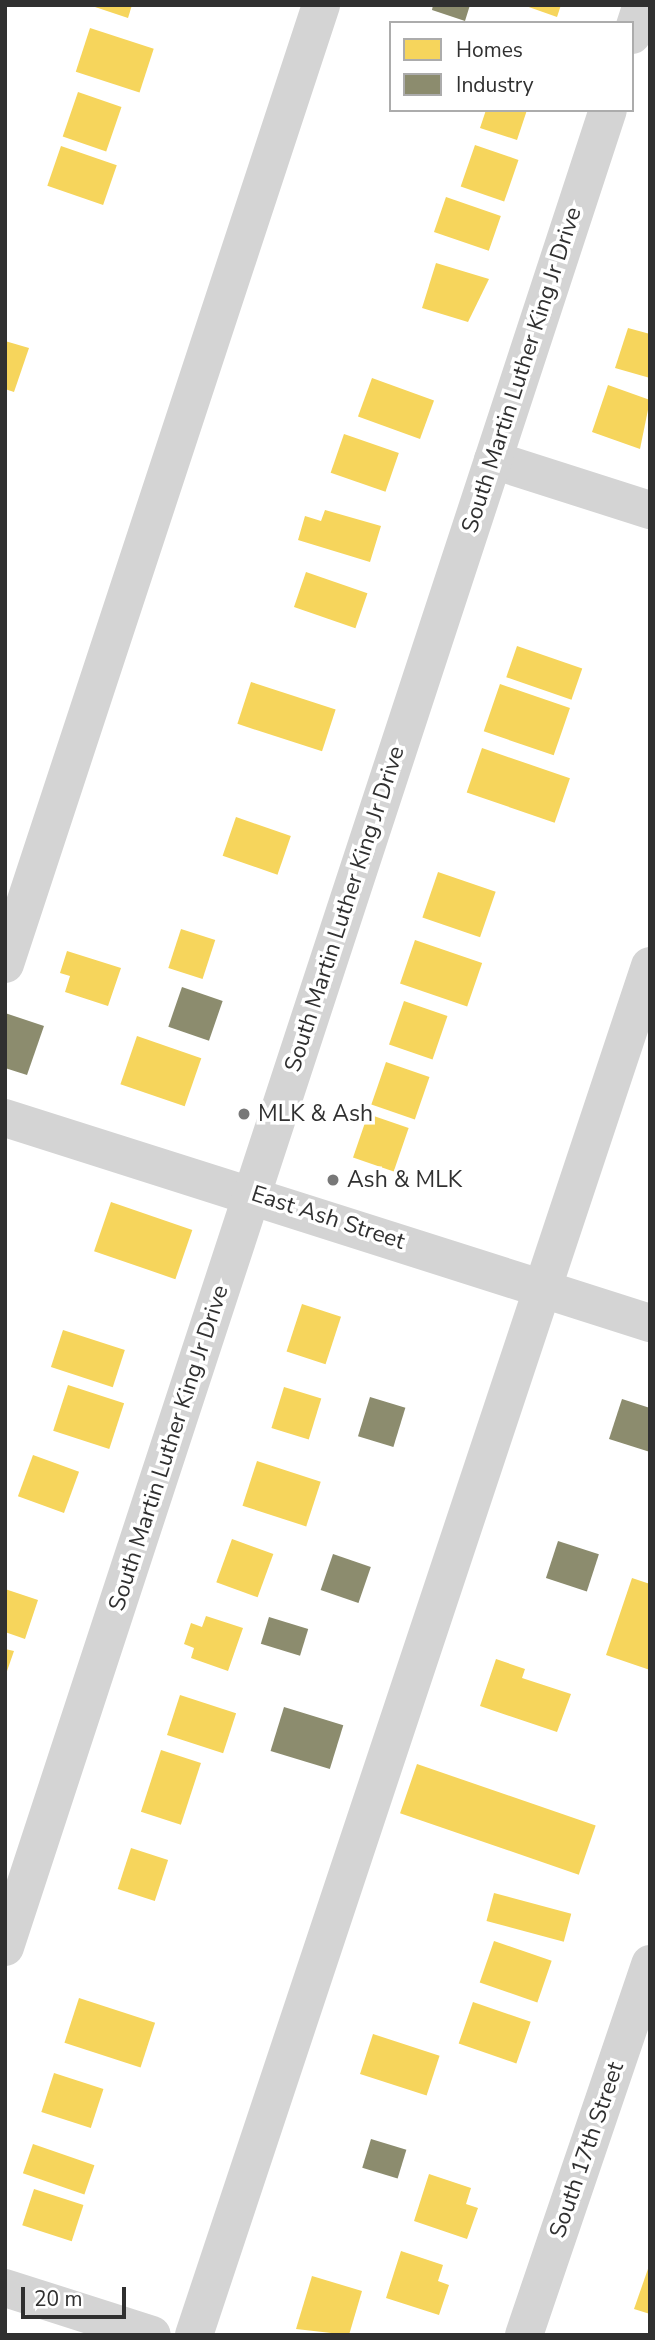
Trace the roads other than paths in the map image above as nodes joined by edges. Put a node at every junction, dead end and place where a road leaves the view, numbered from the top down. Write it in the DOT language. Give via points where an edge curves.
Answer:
graph roads {
  1 [pos="321,5"];
  2 [pos="642,5"];
  3 [pos="634,29"];
  4 [pos="607,112"];
  5 [pos="493,460"];
  6 [pos="650,510"];
  7 [pos="5,964"];
  8 [pos="650,966"];
  9 [pos="5,1118"];
  10 [pos="251,1193"];
  11 [pos="543,1288"];
  12 [pos="650,1323"];
  13 [pos="5,1947"];
  14 [pos="650,1964"];
  15 [pos="5,2288"];
  16 [pos="152,2335"];
  17 [pos="194,2335"];
  18 [pos="524,2335"];
  1 -- 7 [label="street"];
  2 -- 3 [label="street"];
  4 -- 5 [label="street, South Martin Luther King Jr Drive"];
  5 -- 6 [label="street"];
  5 -- 10 [label="street, South Martin Luther King Jr Drive"];
  8 -- 11 [label="street"];
  9 -- 10 [label="street, East Ash Street"];
  10 -- 11 [label="street, East Ash Street"];
  10 -- 13 [label="street, South Martin Luther King Jr Drive"];
  11 -- 12 [label="street, East Ash Street"];
  11 -- 17 [label="street"];
  14 -- 18 [label="street, South 17th Street"];
  15 -- 16 [label="street"];
}
